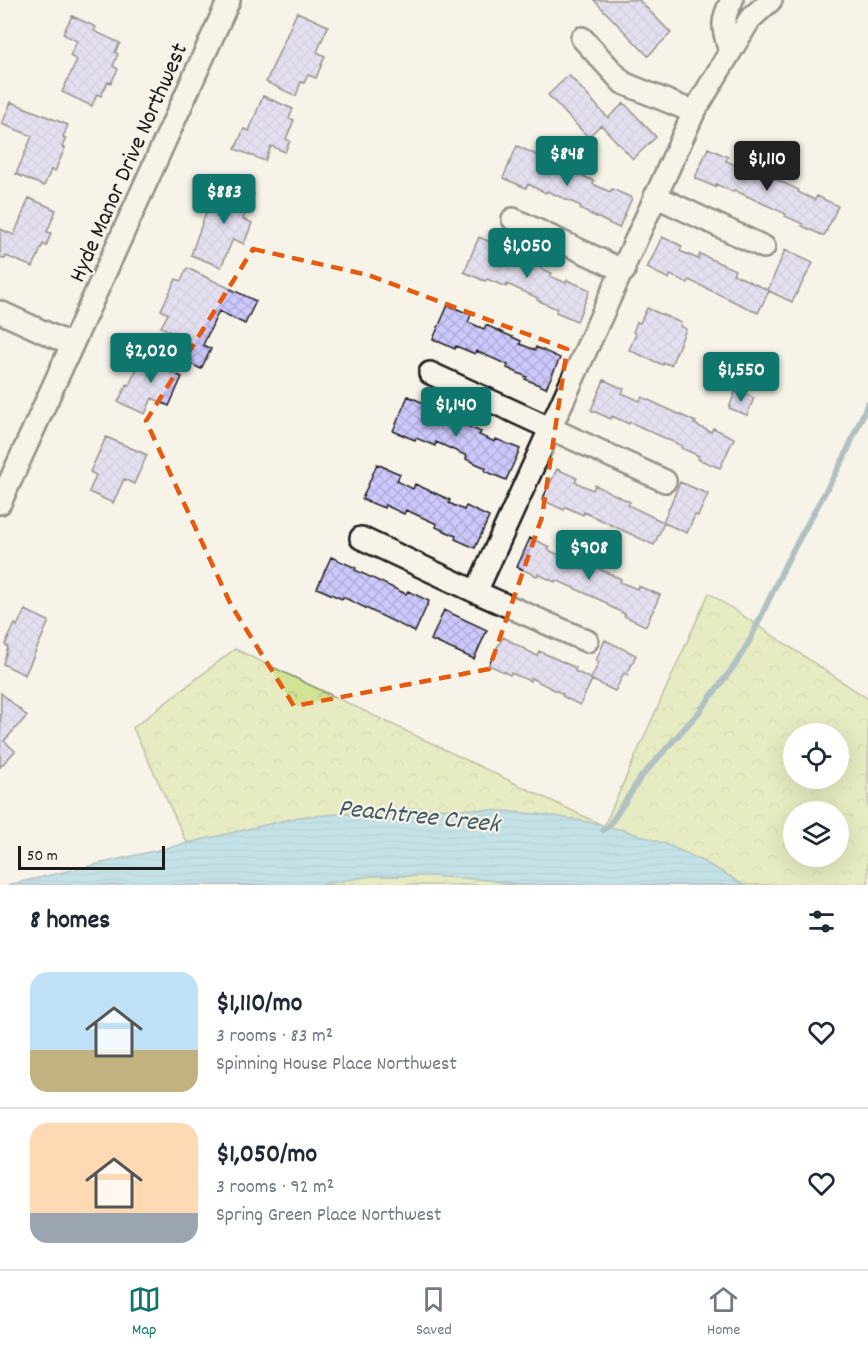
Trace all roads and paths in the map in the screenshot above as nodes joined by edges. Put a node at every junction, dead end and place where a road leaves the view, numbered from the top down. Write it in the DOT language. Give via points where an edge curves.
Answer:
graph roads {
  1 [pos="229,0"];
  2 [pos="732,0"];
  3 [pos="771,0"];
  4 [pos="582,38"];
  5 [pos="730,52"];
  6 [pos="694,112"];
  7 [pos="655,196"];
  8 [pos="513,219"];
  9 [pos="764,247"];
  10 [pos="624,271"];
  11 [pos="0,312"];
  12 [pos="72,345"];
  13 [pos="430,373"];
  14 [pos="550,429"];
  15 [pos="665,481"];
  16 [pos="0,503"];
  17 [pos="361,538"];
  18 [pos="476,592"];
  19 [pos="587,641"];
  1 -- 12 [label="street, Hyde Manor Drive Northwest"];
  2 -- 5 [label="street" via="722,27"];
  3 -- 5 [label="street" via="750,19"];
  4 -- 6 [label="street" via="623,83"];
  5 -- 6 [label="street"];
  6 -- 7 [label="street"];
  7 -- 9 [label="street"];
  7 -- 10 [label="street"];
  8 -- 10 [label="street"];
  10 -- 14 [label="street"];
  11 -- 12 [label="street"];
  12 -- 16 [label="street, Hyde Manor Drive Northwest"];
  13 -- 14 [label="street"];
  14 -- 15 [label="street"];
  14 -- 18 [label="street"];
  17 -- 18 [label="street"];
  18 -- 19 [label="street"];
}
